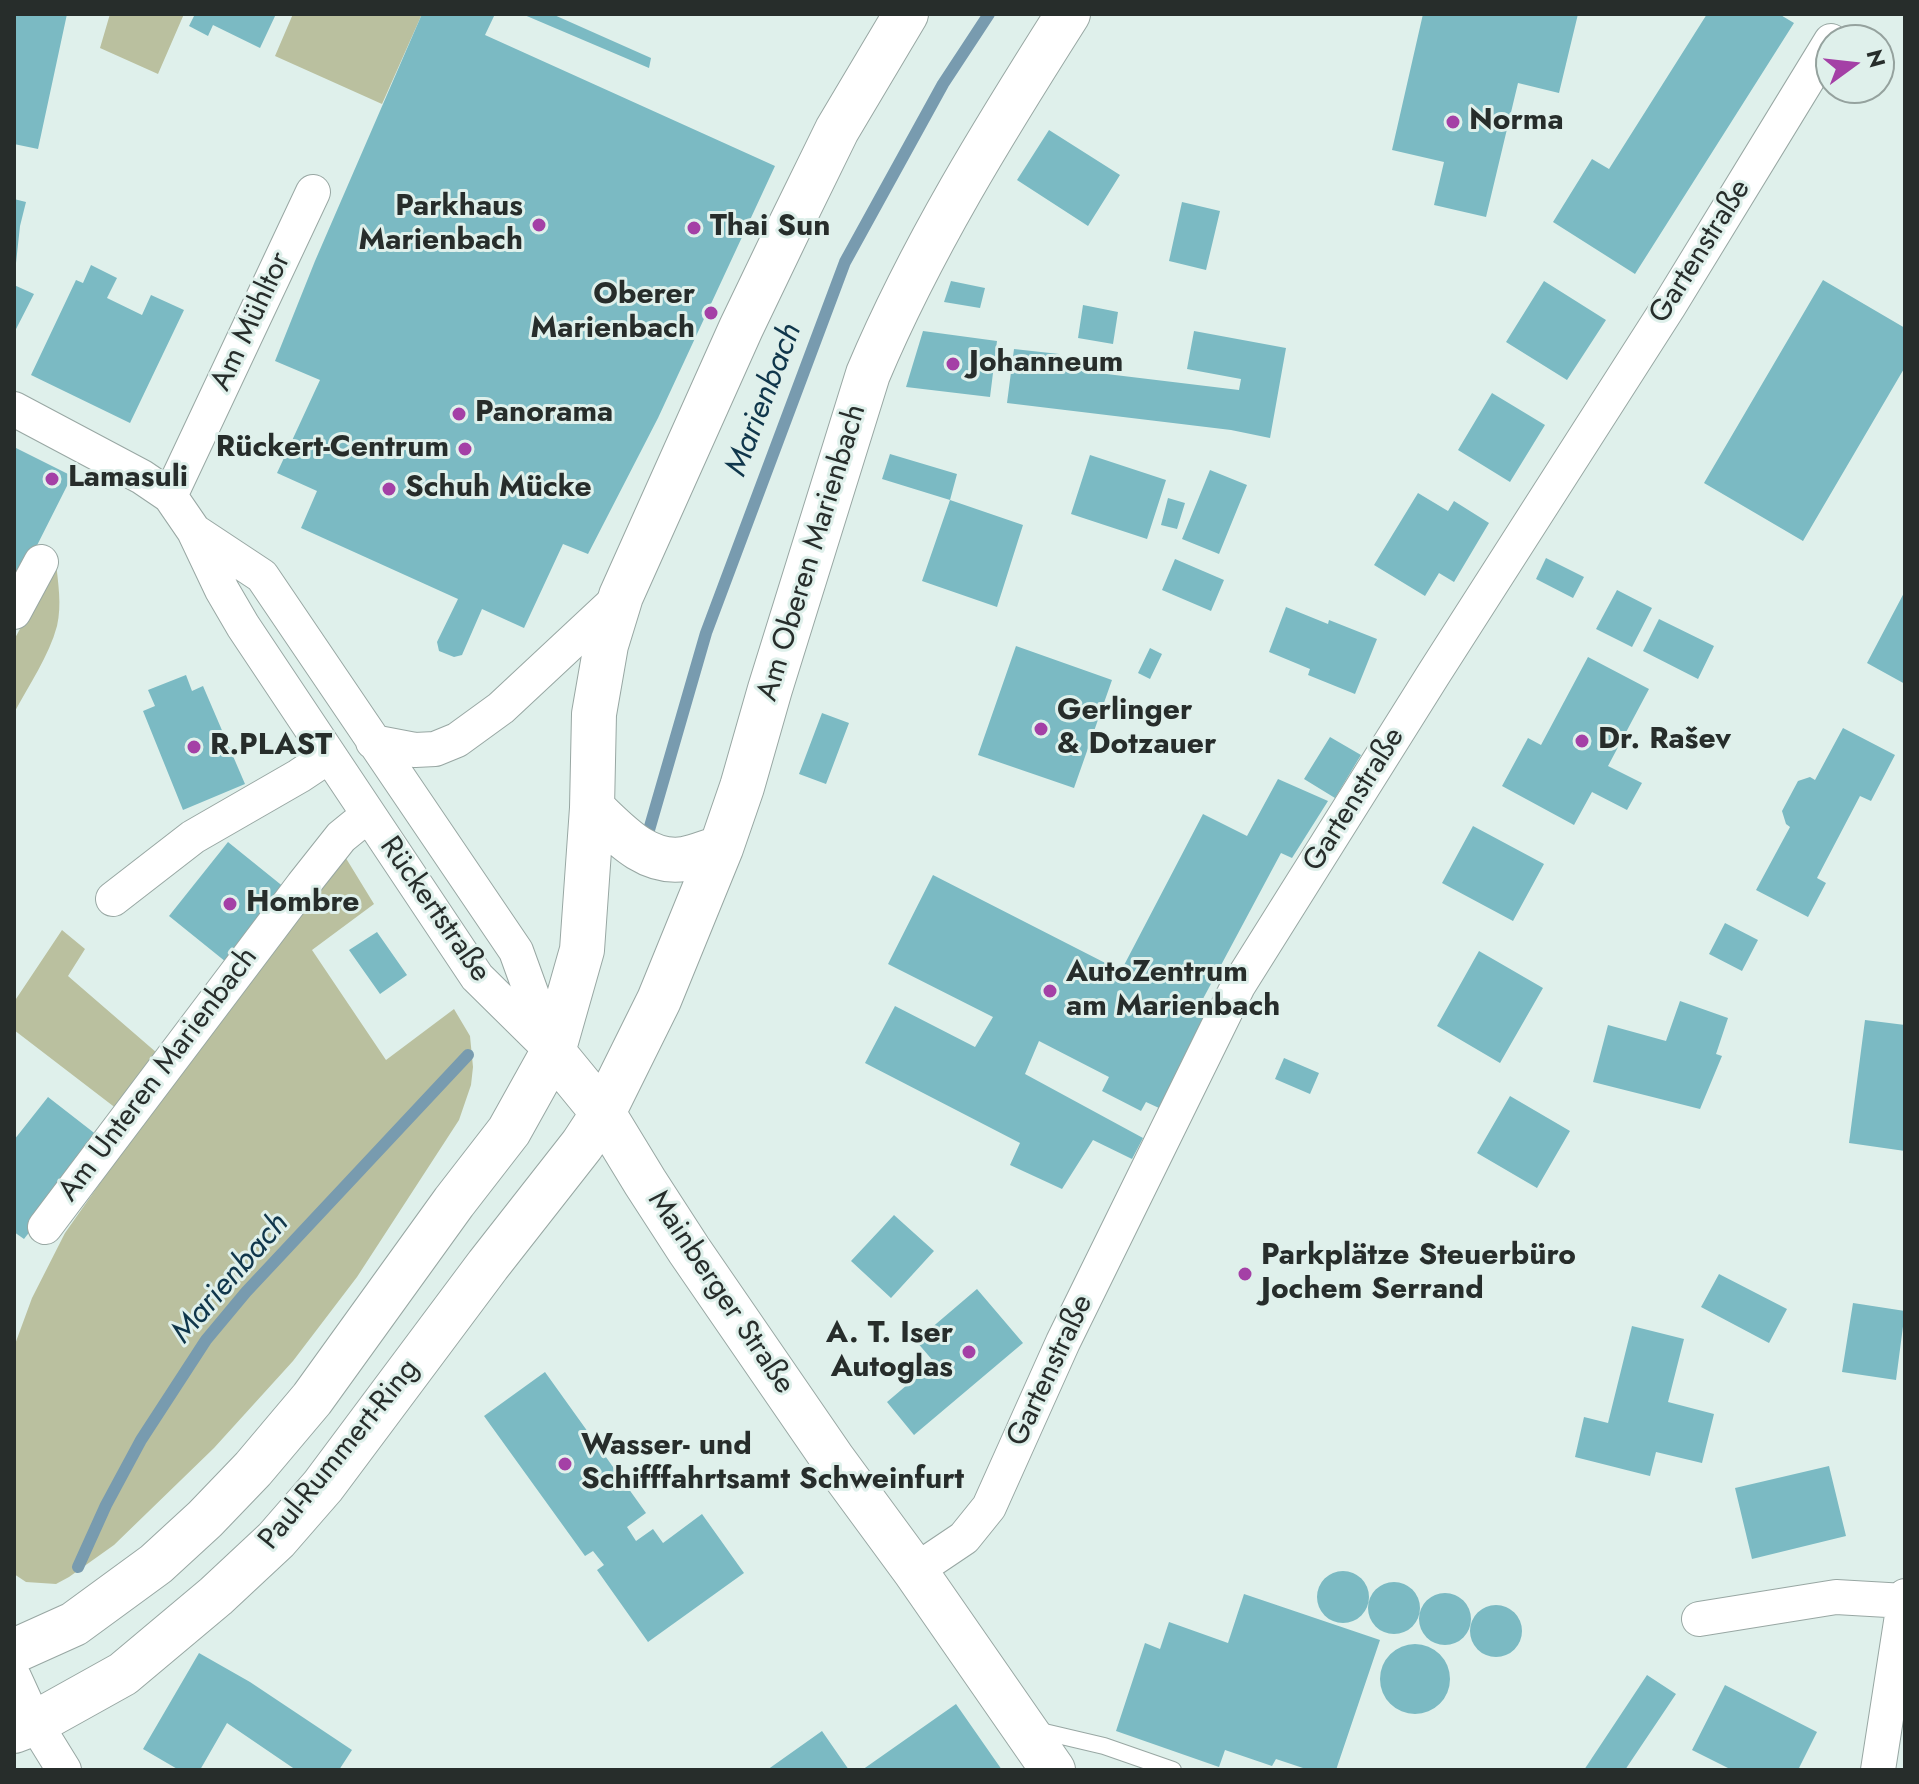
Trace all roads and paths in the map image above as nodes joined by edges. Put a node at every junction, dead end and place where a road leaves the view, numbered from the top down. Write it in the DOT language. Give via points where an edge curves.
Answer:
graph roads {
  1 [pos="906,14"];
  2 [pos="1068,14"];
  3 [pos="1815,66"];
  4 [pos="313,192"];
  5 [pos="14,409"];
  6 [pos="170,496"];
  7 [pos="194,531"];
  8 [pos="41,562"];
  9 [pos="621,596"];
  10 [pos="14,612"];
  11 [pos="373,742"];
  12 [pos="329,756"];
  13 [pos="592,808"];
  14 [pos="368,815"];
  15 [pos="721,848"];
  16 [pos="113,899"];
  17 [pos="553,1052"];
  18 [pos="603,1113"];
  19 [pos="45,1227"];
  20 [pos="915,1571"];
  21 [pos="1905,1599"];
  22 [pos="1699,1619"];
  23 [pos="14,1651"];
  24 [pos="14,1677"];
  25 [pos="24,1727"];
  26 [pos="1023,1727"];
  27 [pos="64,1770"];
  28 [pos="1053,1770"];
  29 [pos="1173,1770"];
  30 [pos="1878,1770"];
  1 -- 9 [label="main road" via="837,130 795,215"];
  2 -- 15 [label="main road, Am Oberen Marienbach" via="919,266 873,361"];
  3 -- 20 [label="street, Gartenstraße" via="1238,986 1063,1342 989,1507 964,1538"];
  4 -- 6 [label="street, Am Mühltor"];
  5 -- 6 [label="street, Rückertstraße"];
  6 -- 7 [label="street, Rückertstraße"];
  7 -- 11 [label="street, Rückertstraße" via="262,576"];
  7 -- 12 [label="street, Rückertstraße" via="222,590"];
  8 -- 10 [label="street"];
  9 -- 11 [label="street" via="501,708 457,740 415,750"];
  9 -- 13 [label="main road" via="594,714"];
  11 -- 17 [label="street, Rückertstraße" via="516,951"];
  12 -- 14 [label="street, Rückertstraße"];
  12 -- 16 [label="street" via="193,837"];
  13 -- 15 [label="main road" via="647,854 682,859"];
  13 -- 17 [label="main road" via="582,950"];
  14 -- 17 [label="street, Rückertstraße" via="477,977"];
  14 -- 19 [label="street, Am Unteren Marienbach" via="341,837 303,885"];
  15 -- 18 [label="main road, Am Oberen Marienbach" via="659,1000"];
  17 -- 18 [label="main road, Mainberger Straße"];
  17 -- 23 [label="main road, Paul-Rummert-Ring" via="509,1131 312,1399 253,1469 156,1564 74,1624"];
  18 -- 20 [label="main road, Mainberger Straße" via="689,1250"];
  18 -- 25 [label="main road, Paul-Rummert-Ring" via="323,1486 276,1540 123,1674"];
  20 -- 26 [label="main road, Mainberger Straße"];
  21 -- 22 [label="street" via="1836,1597"];
  21 -- 30 [label="street"];
  24 -- 25 [label="street"];
  25 -- 27 [label="street"];
  26 -- 28 [label="main road, Mainberger Straße"];
  26 -- 29 [label="lane" via="1104,1746"];
}
